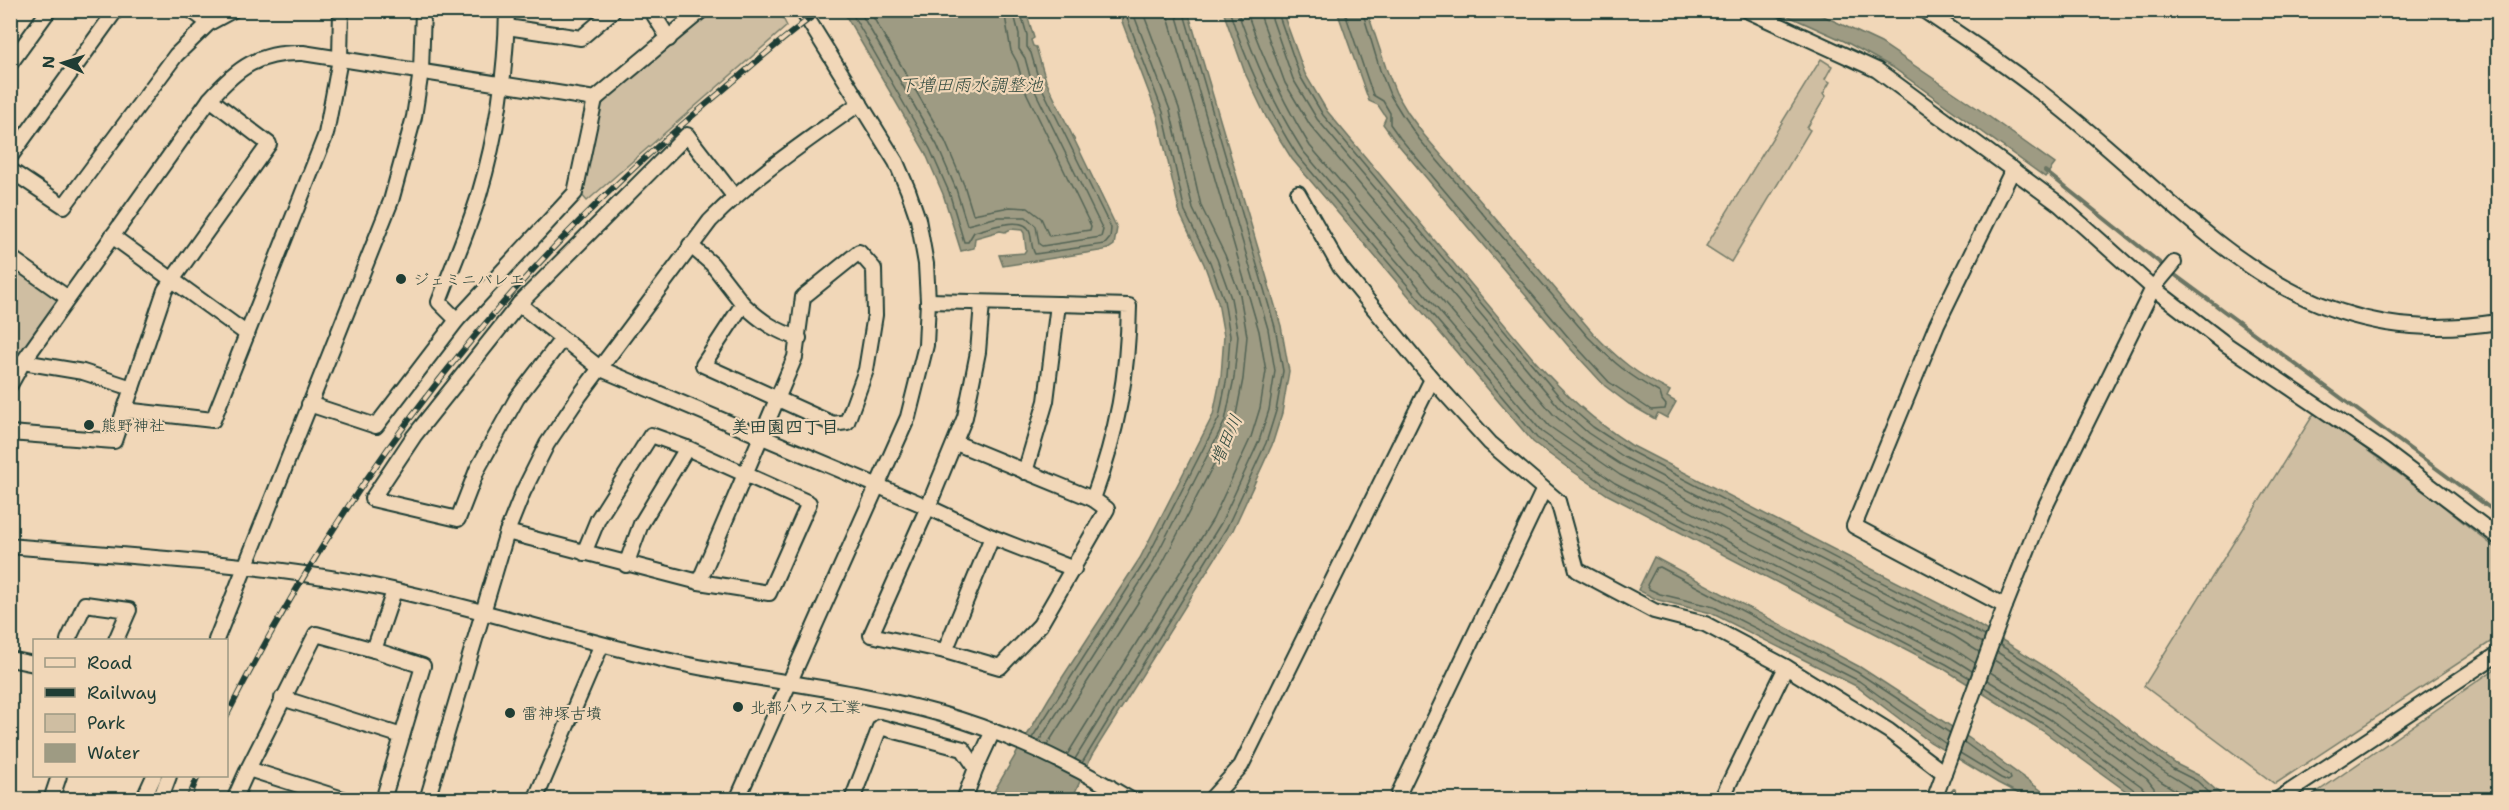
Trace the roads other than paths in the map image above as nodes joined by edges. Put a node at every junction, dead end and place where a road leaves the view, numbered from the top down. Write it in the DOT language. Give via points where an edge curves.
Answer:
graph roads {
  1 [pos="49,10"];
  2 [pos="116,10"];
  3 [pos="191,10"];
  4 [pos="233,10"];
  5 [pos="341,10"];
  6 [pos="423,10"];
  7 [pos="507,10"];
  8 [pos="614,10"];
  9 [pos="651,10"];
  10 [pos="702,10"];
  11 [pos="802,10"];
  12 [pos="1746,10"];
  13 [pos="1923,10"];
  14 [pos="209,23"];
  15 [pos="507,27"];
  16 [pos="669,39"];
  17 [pos="340,59"];
  18 [pos="10,64"];
  19 [pos="421,71"];
  20 [pos="504,83"];
  21 [pos="210,99"];
  22 [pos="595,99"];
  23 [pos="860,103"];
  24 [pos="10,157"];
  25 [pos="2013,169"];
  26 [pos="10,170"];
  27 [pos="1298,193"];
  28 [pos="734,196"];
  29 [pos="112,236"];
  30 [pos="690,245"];
  31 [pos="10,257"];
  32 [pos="2174,263"];
  33 [pos="171,279"];
  34 [pos="2156,285"];
  35 [pos="68,298"];
  36 [pos="928,301"];
  37 [pos="982,303"];
  38 [pos="519,304"];
  39 [pos="743,304"];
  40 [pos="1058,304"];
  41 [pos="457,320"];
  42 [pos="2499,322"];
  43 [pos="247,334"];
  44 [pos="799,338"];
  45 [pos="562,339"];
  46 [pos="23,362"];
  47 [pos="600,369"];
  48 [pos="1432,379"];
  49 [pos="10,385"];
  50 [pos="132,388"];
  51 [pos="777,400"];
  52 [pos="309,404"];
  53 [pos="124,410"];
  54 [pos="10,433"];
  55 [pos="761,436"];
  56 [pos="956,443"];
  57 [pos="687,448"];
  58 [pos="1025,472"];
  59 [pos="744,474"];
  60 [pos="875,485"];
  61 [pos="1544,491"];
  62 [pos="1093,499"];
  63 [pos="928,507"];
  64 [pos="507,532"];
  65 [pos="992,537"];
  66 [pos="2499,537"];
  67 [pos="10,546"];
  68 [pos="584,553"];
  69 [pos="626,565"];
  70 [pos="246,567"];
  71 [pos="1074,569"];
  72 [pos="699,582"];
  73 [pos="394,591"];
  74 [pos="2005,606"];
  75 [pos="483,614"];
  76 [pos="68,639"];
  77 [pos="116,639"];
  78 [pos="216,639"];
  79 [pos="601,646"];
  80 [pos="374,650"];
  81 [pos="945,651"];
  82 [pos="2499,654"];
  83 [pos="10,659"];
  84 [pos="33,664"];
  85 [pos="1786,666"];
  86 [pos="789,684"];
  87 [pos="282,698"];
  88 [pos="993,731"];
  89 [pos="402,736"];
  90 [pos="976,768"];
  91 [pos="248,769"];
  92 [pos="1945,771"];
  93 [pos="59,777"];
  94 [pos="154,777"];
  95 [pos="169,777"];
  96 [pos="1103,783"];
  97 [pos="2278,799"];
  98 [pos="51,800"];
  99 [pos="143,800"];
  100 [pos="160,800"];
  101 [pos="234,800"];
  102 [pos="346,800"];
  103 [pos="383,800"];
  104 [pos="427,800"];
  105 [pos="535,800"];
  106 [pos="738,800"];
  107 [pos="852,800"];
  108 [pos="964,800"];
  109 [pos="1102,800"];
  110 [pos="1131,800"];
  111 [pos="1210,800"];
  112 [pos="1398,800"];
  113 [pos="1722,800"];
  114 [pos="1934,800"];
  1 -- 18 [label="street"];
  2 -- 24 [label="street"];
  3 -- 14 [label="street"];
  4 -- 14 [label="street"];
  5 -- 17 [label="street"];
  6 -- 19 [label="street"];
  7 -- 15 [label="street"];
  8 -- 15 [label="street" via="581,38"];
  9 -- 16 [label="street"];
  10 -- 16 [label="street"];
  11 -- 23 [label="street"];
  12 -- 25 [label="street" via="1876,70"];
  13 -- 42 [label="street" via="2063,110 2207,234 2279,286 2327,308 2382,323 2433,327"];
  14 -- 26 [label="street" via="176,55 64,206"];
  15 -- 20 [label="street"];
  16 -- 22 [label="street"];
  17 -- 19 [label="street"];
  17 -- 21 [label="street" via="303,53 267,55 228,79"];
  17 -- 43 [label="street" via="326,134"];
  19 -- 20 [label="street"];
  19 -- 52 [label="street" via="414,117 391,201"];
  20 -- 22 [label="street"];
  20 -- 41 [label="street" via="478,196 439,302"];
  21 -- 29 [label="street"];
  21 -- 33 [label="street" via="270,144"];
  22 -- 41 [label="street" via="574,193"];
  23 -- 28 [label="street"];
  23 -- 36 [label="street" via="896,162 918,219"];
  25 -- 34 [label="street"];
  25 -- 74 [label="street" via="1936,324 1854,526"];
  27 -- 48 [label="street" via="1340,267"];
  28 -- 30 [label="street"];
  28 -- 38 [label="street" via="687,135"];
  29 -- 33 [label="street"];
  29 -- 35 [label="street"];
  30 -- 39 [label="street" via="712,264"];
  30 -- 47 [label="street"];
  31 -- 35 [label="street"];
  32 -- 34 [label="street"];
  33 -- 43 [label="street"];
  33 -- 50 [label="street"];
  34 -- 66 [label="street" via="2227,345 2384,451"];
  34 -- 74 [label="street" via="2043,511"];
  35 -- 46 [label="street"];
  36 -- 37 [label="street"];
  36 -- 60 [label="street" via="926,345 908,417"];
  37 -- 40 [label="street"];
  37 -- 56 [label="street" via="973,382"];
  38 -- 45 [label="street"];
  38 -- 45 [label="street" via="414,435 372,498 458,519 477,470 517,398"];
  39 -- 44 [label="street" via="776,331"];
  39 -- 51 [label="street" via="703,365"];
  40 -- 58 [label="street" via="1046,401"];
  40 -- 62 [label="street" via="1130,306 1128,356 1119,414"];
  41 -- 52 [label="street" via="376,426"];
  43 -- 53 [label="street" via="213,420"];
  44 -- 51 [label="street"];
  44 -- 51 [label="street" via="803,297 859,252 874,269 875,315 866,370 847,422 833,424"];
  45 -- 47 [label="street"];
  46 -- 49 [label="street"];
  46 -- 50 [label="street" via="83,372"];
  47 -- 55 [label="street"];
  47 -- 64 [label="street" via="547,444"];
  48 -- 61 [label="street" via="1490,443"];
  48 -- 111 [label="street" via="1241,766"];
  50 -- 53 [label="street"];
  51 -- 55 [label="street"];
  52 -- 70 [label="street"];
  53 -- 54 [label="street" via="114,441"];
  55 -- 59 [label="street"];
  55 -- 60 [label="street"];
  56 -- 58 [label="street"];
  56 -- 63 [label="street"];
  57 -- 59 [label="street"];
  57 -- 68 [label="street" via="651,435 598,519"];
  57 -- 69 [label="street" via="641,524"];
  58 -- 62 [label="street"];
  59 -- 72 [label="street"];
  59 -- 72 [label="street" via="809,503 769,593"];
  60 -- 63 [label="street"];
  60 -- 86 [label="street"];
  61 -- 85 [label="street" via="1558,501 1577,570 1654,611 1705,624"];
  61 -- 112 [label="street"];
  62 -- 71 [label="street" via="1107,509"];
  63 -- 65 [label="street"];
  63 -- 81 [label="street" via="871,635"];
  64 -- 68 [label="street"];
  64 -- 75 [label="street"];
  65 -- 71 [label="street"];
  65 -- 81 [label="street"];
  67 -- 70 [label="street"];
  68 -- 69 [label="street"];
  69 -- 72 [label="street"];
  70 -- 73 [label="street"];
  70 -- 78 [label="street"];
  71 -- 81 [label="street" via="1040,625 1000,667"];
  73 -- 75 [label="street"];
  73 -- 80 [label="street"];
  74 -- 92 [label="street"];
  75 -- 79 [label="street"];
  75 -- 104 [label="street"];
  76 -- 77 [label="street" via="85,604 129,610"];
  79 -- 86 [label="street"];
  79 -- 105 [label="street"];
  80 -- 87 [label="street" via="316,634"];
  80 -- 89 [label="street" via="423,666"];
  82 -- 97 [label="street"];
  83 -- 84 [label="street"];
  85 -- 92 [label="street"];
  85 -- 113 [label="street"];
  86 -- 88 [label="street" via="905,705"];
  86 -- 106 [label="street"];
  87 -- 89 [label="street"];
  87 -- 91 [label="street"];
  88 -- 90 [label="street"];
  88 -- 96 [label="street"];
  89 -- 103 [label="street"];
  90 -- 107 [label="street" via="963,749 880,727"];
  90 -- 108 [label="street"];
  91 -- 101 [label="street"];
  91 -- 102 [label="street"];
  92 -- 114 [label="street"];
  93 -- 98 [label="street"];
  94 -- 99 [label="street"];
  95 -- 100 [label="street"];
  96 -- 109 [label="street"];
  96 -- 110 [label="street"];
}
